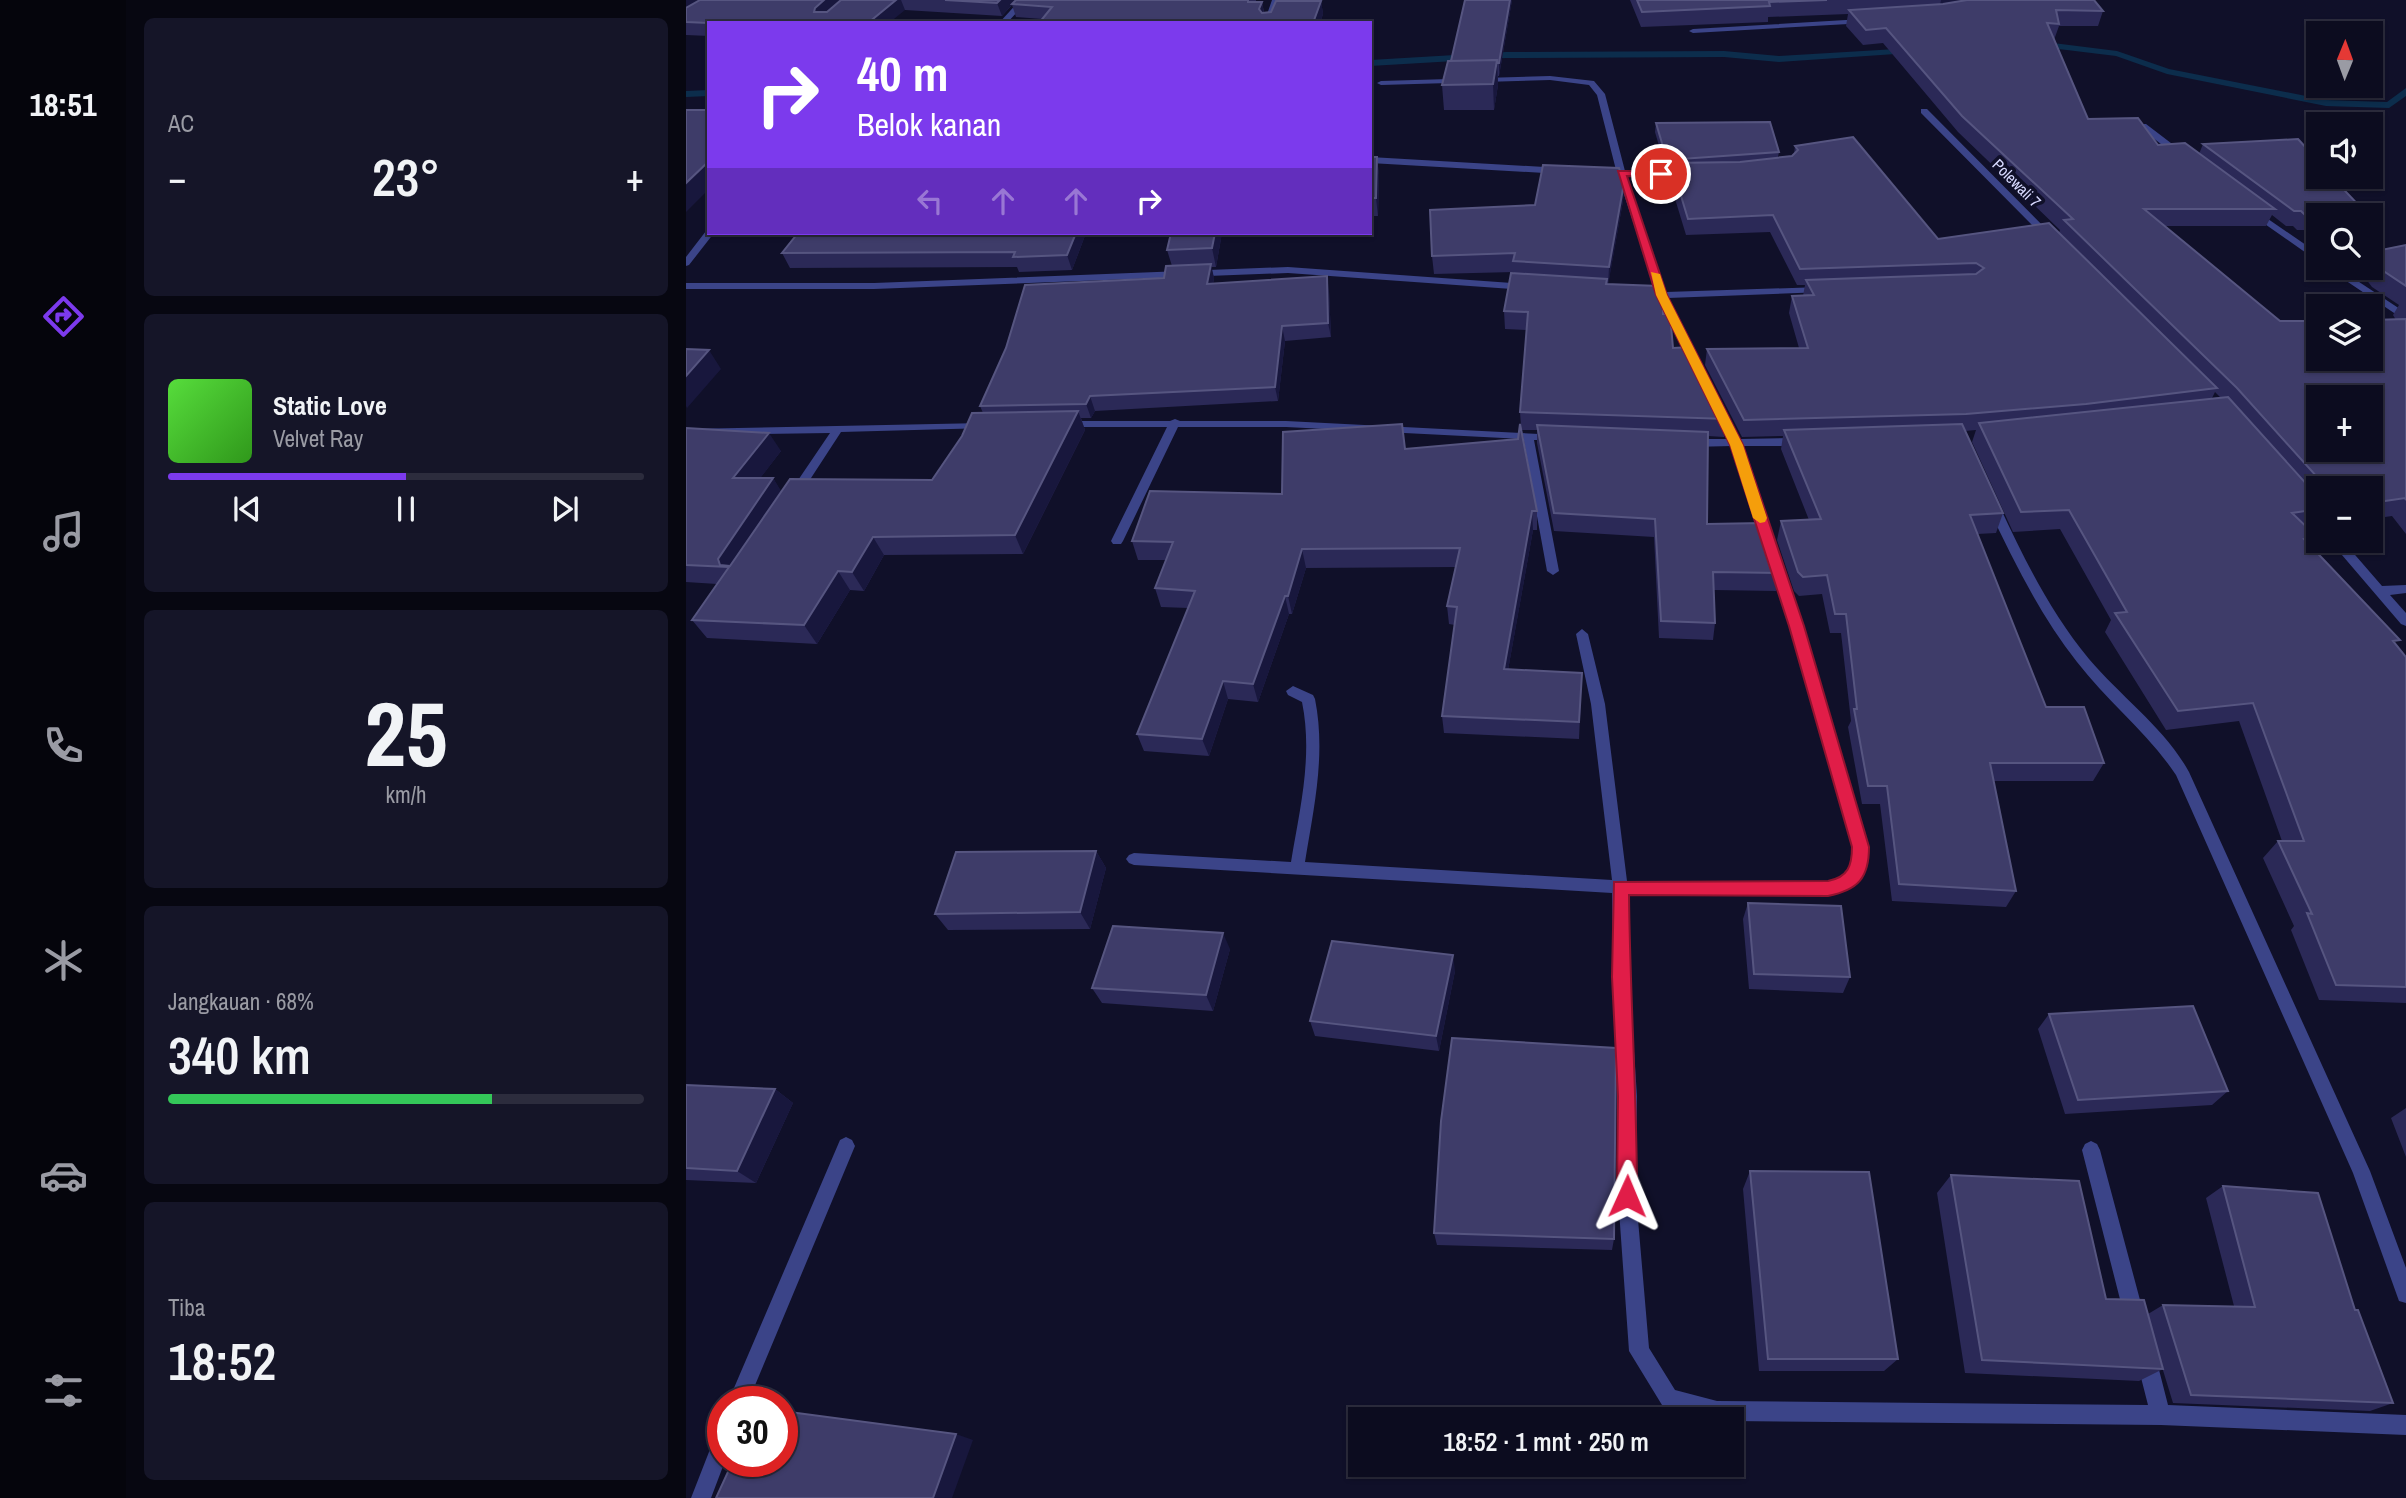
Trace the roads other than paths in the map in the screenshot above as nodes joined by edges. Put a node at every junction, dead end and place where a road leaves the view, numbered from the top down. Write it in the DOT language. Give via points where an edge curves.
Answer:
graph roads {
  1 [pos="1024,0"];
  2 [pos="1276,0"];
  3 [pos="1005,21"];
  4 [pos="1269,21"];
  5 [pos="1867,21"];
  6 [pos="1693,31"];
  7 [pos="1381,83"];
  8 [pos="1924,111"];
  9 [pos="2143,126"];
  10 [pos="1372,160"];
  11 [pos="2186,160"];
  12 [pos="1569,171"];
  13 [pos="1615,173"];
  14 [pos="1693,174"];
  15 [pos="2251,210"];
  16 [pos="707,235"];
  17 [pos="2053,241"];
  18 [pos="2306,250"];
  19 [pos="686,263"];
  20 [pos="2350,280"];
  21 [pos="686,286"];
  22 [pos="1542,288"];
  23 [pos="1836,289"];
  24 [pos="1655,295"];
  25 [pos="2406,318"];
  26 [pos="1705,383"];
  27 [pos="1712,395"];
  28 [pos="1175,422"];
  29 [pos="1049,424"];
  30 [pos="996,425"];
  31 [pos="838,429"];
  32 [pos="686,432"];
  33 [pos="1528,436"];
  34 [pos="1568,438"];
  35 [pos="1813,442"];
  36 [pos="1676,443"];
  37 [pos="1737,445"];
  38 [pos="1984,487"];
  39 [pos="785,510"];
  40 [pos="1117,541"];
  41 [pos="2346,553"];
  42 [pos="1553,571"];
  43 [pos="2406,589"];
  44 [pos="2379,591"];
  45 [pos="2406,621"];
  46 [pos="1582,635"];
  47 [pos="1293,691"];
  48 [pos="1134,859"];
  49 [pos="1297,868"];
  50 [pos="1620,887"];
  51 [pos="846,1146"];
  52 [pos="2091,1150"];
  53 [pos="2406,1293"];
  54 [pos="745,1386"];
  55 [pos="2161,1415"];
  56 [pos="2406,1425"];
  57 [pos="709,1477"];
  58 [pos="701,1498"];
  1 -- 3 [label="street"];
  2 -- 4 [label="street"];
  5 -- 6 [label="street"];
  7 -- 13 [label="street" via="1550,78 1591,83 1601,94"];
  8 -- 17 [label="street, Polewali 7"];
  9 -- 11 [label="street"];
  10 -- 12 [label="street"];
  13 -- 14 [label="street"];
  13 -- 24 [label="street"];
  15 -- 18 [label="street"];
  16 -- 19 [label="street"];
  20 -- 25 [label="street"];
  21 -- 22 [label="street" via="874,286 1288,270"];
  23 -- 24 [label="street"];
  24 -- 26 [label="street"];
  27 -- 37 [label="street"];
  28 -- 29 [label="street"];
  28 -- 33 [label="street"];
  28 -- 40 [label="street"];
  30 -- 31 [label="street"];
  31 -- 32 [label="street"];
  31 -- 39 [label="street"];
  33 -- 34 [label="street"];
  33 -- 42 [label="street"];
  35 -- 37 [label="street"];
  36 -- 37 [label="street"];
  37 -- 50 [label="street" via="1801,639 1861,847 1860,867 1845,885 1828,889"];
  38 -- 53 [label="street" via="2025,575 2050,616 2101,681 2152,730 2182,772 2361,1171"];
  41 -- 44 [label="street"];
  43 -- 44 [label="street"];
  44 -- 45 [label="street"];
  46 -- 50 [label="street" via="1598,704"];
  47 -- 49 [label="street" via="1308,699 1313,717 1313,754"];
  48 -- 49 [label="street"];
  49 -- 50 [label="street"];
  50 -- 55 [label="street" via="1627,1196 1639,1351 1669,1398 1717,1411"];
  51 -- 54 [label="street"];
  52 -- 55 [label="street"];
  55 -- 56 [label="street"];
  57 -- 58 [label="street"];
}
